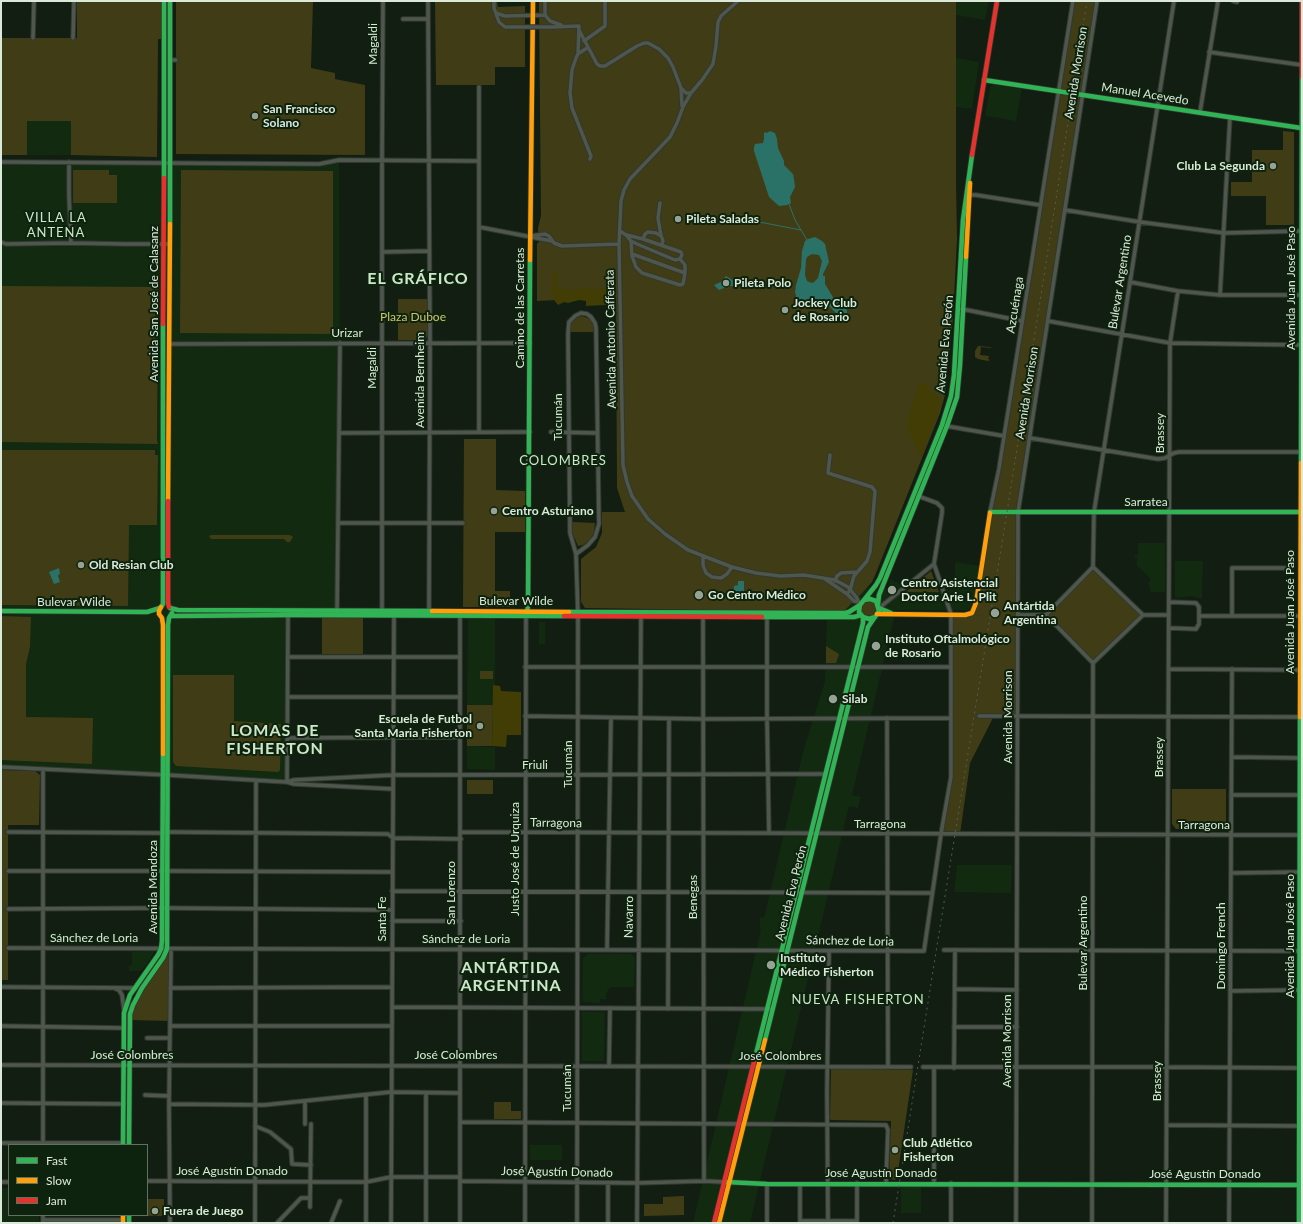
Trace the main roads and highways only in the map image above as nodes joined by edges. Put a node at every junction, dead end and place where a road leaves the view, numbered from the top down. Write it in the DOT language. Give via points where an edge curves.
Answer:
graph roads {
  1 [pos="164,1"];
  2 [pos="170,1"];
  3 [pos="533,1"];
  4 [pos="997,1"];
  5 [pos="1302,1"];
  6 [pos="1302,26"];
  7 [pos="1302,66"];
  8 [pos="1302,78"];
  9 [pos="984,80"];
  10 [pos="1302,128"];
  11 [pos="1302,190"];
  12 [pos="1301,231"];
  13 [pos="1302,254"];
  14 [pos="961,309"];
  15 [pos="163,344"];
  16 [pos="169,344"];
  17 [pos="1301,373"];
  18 [pos="990,512"];
  19 [pos="1301,512"];
  20 [pos="861,602"];
  21 [pos="878,606"];
  22 [pos="170,607"];
  23 [pos="161,608"];
  24 [pos="1,611"];
  25 [pos="147,612"];
  26 [pos="337,613"];
  27 [pos="382,613"];
  28 [pos="429,613"];
  29 [pos="527,613"];
  30 [pos="892,613"];
  31 [pos="767,615"];
  32 [pos="877,615"];
  33 [pos="862,616"];
  34 [pos="1301,616"];
  35 [pos="161,617"];
  36 [pos="170,617"];
  37 [pos="1301,709"];
  38 [pos="166,775"];
  39 [pos="1301,828"];
  40 [pos="799,892"];
  41 [pos="165,908"];
  42 [pos="1301,943"];
  43 [pos="1301,1060"];
  44 [pos="127,1065"];
  45 [pos="1300,1126"];
  46 [pos="124,1144"];
  47 [pos="129,1144"];
  48 [pos="727,1183"];
  49 [pos="1300,1185"];
  50 [pos="714,1223"];
  51 [pos="719,1223"];
  52 [pos="1299,1223"];
  1 -- 15 [label="main road, Avenida San José de Calasanz"];
  2 -- 16 [label="main road, Avenida San José de Calasanz"];
  3 -- 29 [label="main road, Camino de las Carretas"];
  4 -- 9 [label="main road, Avenida Eva Perón"];
  5 -- 6 [label="main road, Avenida Juan José Paso"];
  6 -- 7 [label="main road, Avenida Juan José Paso"];
  7 -- 8 [label="main road, Avenida Juan José Paso"];
  8 -- 10 [label="main road, Avenida Juan José Paso"];
  9 -- 10 [label="main road, Manuel Acevedo"];
  9 -- 14 [label="main road, Avenida Eva Perón" via="968,195"];
  10 -- 11 [label="main road, Avenida Juan José Paso"];
  11 -- 12 [label="main road, Avenida Juan José Paso"];
  12 -- 13 [label="main road, Avenida Juan José Paso"];
  13 -- 17 [label="main road, Avenida Juan José Paso"];
  14 -- 20 [label="main road, Avenida Eva Perón" via="949,406 880,578"];
  14 -- 21 [label="main road, Avenida Eva Perón" via="958,386 954,408 879,595"];
  15 -- 16 [label="main road, Urizar"];
  15 -- 23 [label="main road, Avenida San José de Calasanz"];
  16 -- 22 [label="main road, Avenida San José de Calasanz"];
  17 -- 19 [label="main road, Avenida Juan José Paso"];
  18 -- 19 [label="main road, Sarratea"];
  18 -- 30 [label="main road, Azcuénaga" via="973,611 968,614"];
  19 -- 34 [label="main road, Avenida Juan José Paso"];
  20 -- 21 [label="main road" via="870,599 876,601"];
  20 -- 31 [label="main road, Bulevar Wilde" via="845,613"];
  20 -- 33 [label="main road" via="859,612"];
  21 -- 30 [label="main road"];
  21 -- 32 [label="main road"];
  22 -- 23 [label="main road"];
  22 -- 26 [label="main road, Bulevar Wilde" via="178,610"];
  22 -- 36 [label="main road, Avenida Mendoza"];
  23 -- 25 [label="main road, Bulevar Wilde"];
  23 -- 35 [label="main road, Avenida Mendoza"];
  24 -- 25 [label="main road, Bulevar Wilde"];
  25 -- 35 [label="main road, Bulevar Wilde"];
  26 -- 27 [label="main road, Bulevar Wilde"];
  26 -- 36 [label="main road, Bulevar Wilde"];
  27 -- 28 [label="main road, Bulevar Wilde"];
  27 -- 28 [label="main road, Bulevar Wilde"];
  28 -- 29 [label="main road, Bulevar Wilde"];
  29 -- 31 [label="main road, Bulevar Wilde"];
  30 -- 32 [label="main road"];
  31 -- 33 [label="main road, Bulevar Wilde"];
  32 -- 33 [label="main road" via="869,619"];
  32 -- 40 [label="main road, Avenida Eva Perón" via="869,625"];
  33 -- 40 [label="main road, Avenida Eva Perón" via="863,623 810,834"];
  34 -- 37 [label="main road, Avenida Juan José Paso"];
  35 -- 36 [label="main road"];
  35 -- 38 [label="main road, Avenida Mendoza"];
  36 -- 38 [label="main road, Avenida Mendoza"];
  37 -- 39 [label="main road, Avenida Juan José Paso"];
  38 -- 41 [label="main road, Avenida Mendoza"];
  39 -- 42 [label="main road, Avenida Juan José Paso"];
  40 -- 48 [label="main road, Avenida Eva Perón"];
  41 -- 44 [label="main road, Avenida Mendoza" via="161,949 130,995 124,1013"];
  41 -- 44 [label="main road, Avenida Mendoza" via="169,949 132,1005"];
  42 -- 43 [label="main road, Avenida Juan José Paso"];
  43 -- 45 [label="main road, Avenida Juan José Paso"];
  44 -- 46 [label="main road, Avenida Mendoza"];
  44 -- 47 [label="main road, Avenida Mendoza"];
  45 -- 49 [label="main road, Avenida Juan José Paso"];
  48 -- 49 [label="main road, José Agustín Donado"];
  48 -- 50 [label="main road, Avenida Eva Perón"];
  48 -- 51 [label="main road, Avenida Eva Perón"];
  49 -- 52 [label="main road, Avenida Juan José Paso"];
}
